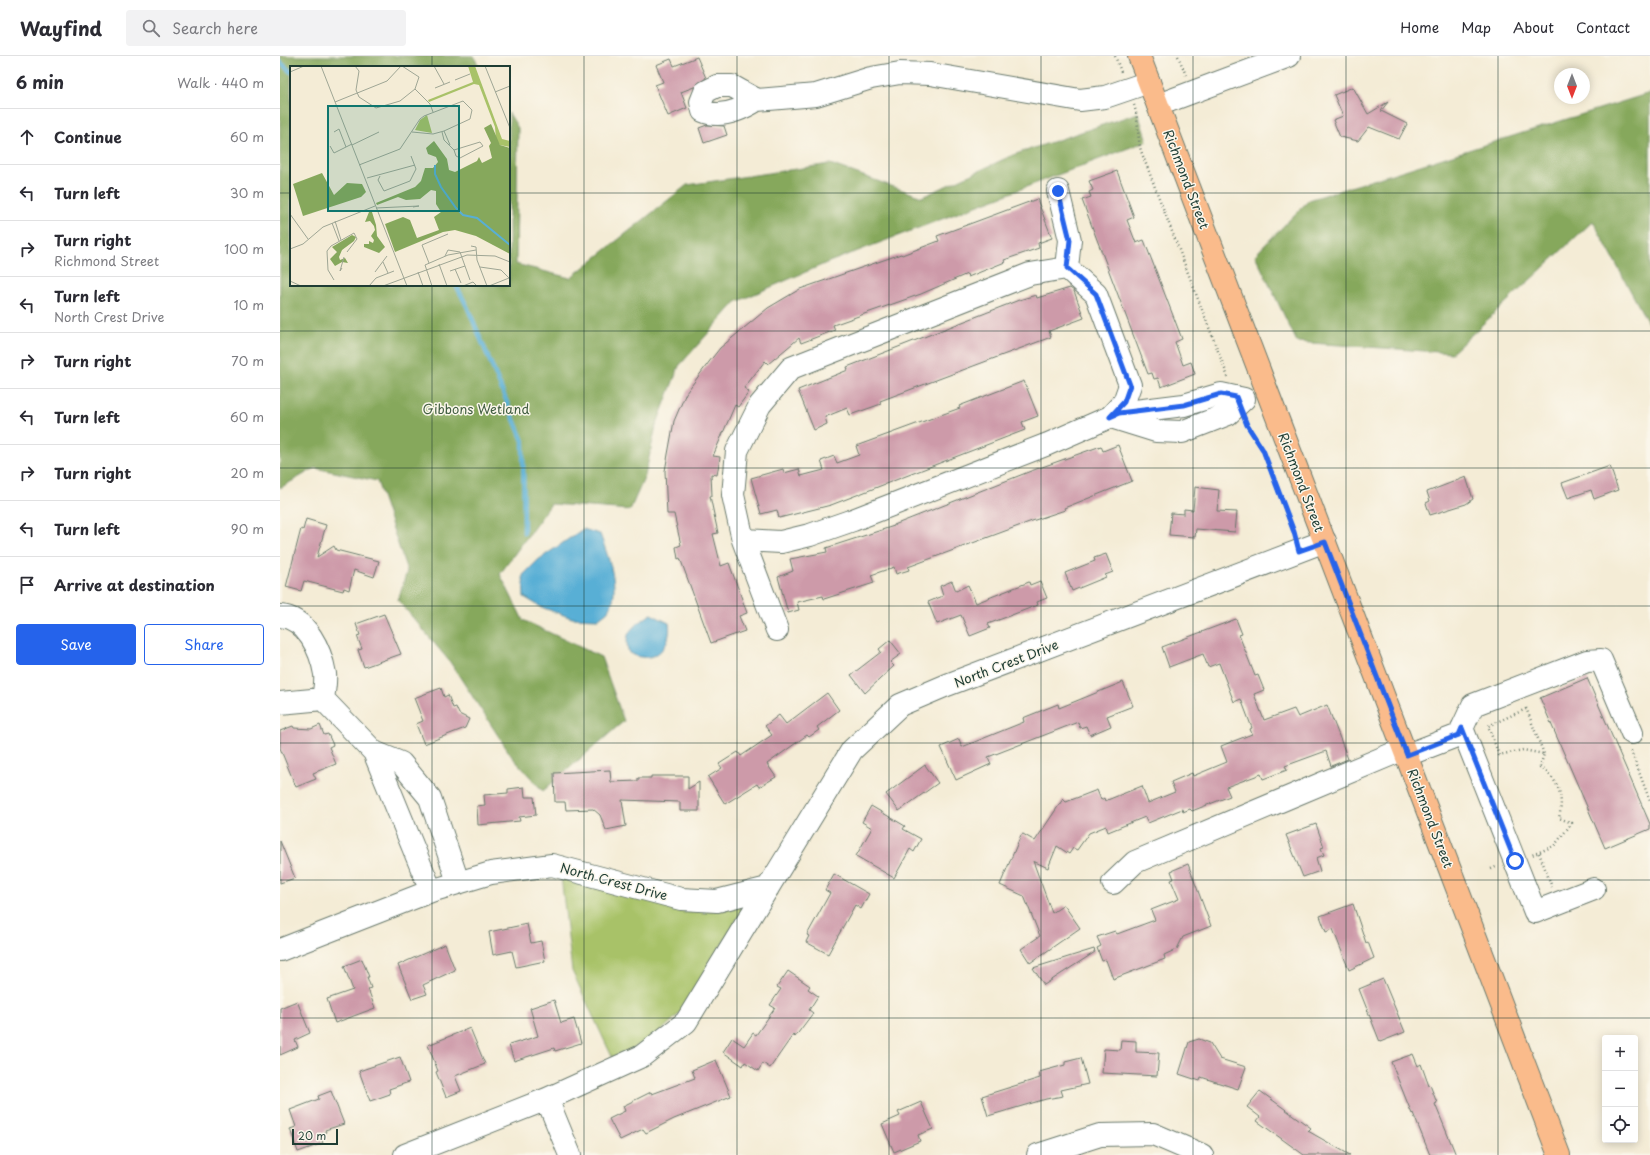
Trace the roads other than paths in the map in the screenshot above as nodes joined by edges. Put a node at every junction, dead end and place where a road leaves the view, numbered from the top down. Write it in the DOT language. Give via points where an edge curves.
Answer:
graph roads {
  1 [pos="1139,56"];
  2 [pos="1289,56"];
  3 [pos="1149,82"];
  4 [pos="757,100"];
  5 [pos="1158,105"];
  6 [pos="1058,191"];
  7 [pos="1067,268"];
  8 [pos="1237,400"];
  9 [pos="1110,417"];
  10 [pos="743,540"];
  11 [pos="1325,542"];
  12 [pos="280,616"];
  13 [pos="777,630"];
  14 [pos="323,699"];
  15 [pos="280,703"];
  16 [pos="1462,728"];
  17 [pos="1630,739"];
  18 [pos="374,752"];
  19 [pos="1406,752"];
  20 [pos="458,882"];
  21 [pos="1113,883"];
  22 [pos="768,888"];
  23 [pos="1594,889"];
  24 [pos="431,891"];
  25 [pos="280,950"];
  26 [pos="547,1099"];
  27 [pos="405,1155"];
  28 [pos="570,1155"];
  29 [pos="1038,1155"];
  30 [pos="1202,1155"];
  31 [pos="1559,1155"];
  1 -- 3 [label="main road, Richmond Street"];
  2 -- 5 [label="street"];
  3 -- 4 [label="street" via="1105,97 1080,100 930,74 900,73 871,78 816,95"];
  3 -- 5 [label="main road, Richmond Street"];
  5 -- 11 [label="main road, Richmond Street"];
  6 -- 7 [label="street" via="1070,240"];
  7 -- 9 [label="street" via="1096,294 1130,385 1124,402"];
  7 -- 10 [label="street" via="1030,274 791,368 760,405 737,451 732,496"];
  8 -- 9 [label="street" via="1221,394 1184,405 1119,413"];
  9 -- 10 [label="street" via="1048,444 810,535 781,542"];
  10 -- 13 [label="street"];
  11 -- 19 [label="main road, Richmond Street"];
  11 -- 22 [label="street, North Crest Drive" via="900,705 852,750"];
  12 -- 14 [label="street" via="287,617 307,631 317,649 325,675"];
  14 -- 15 [label="street"];
  14 -- 18 [label="street"];
  16 -- 17 [label="street" via="1473,705 1587,661 1601,660"];
  16 -- 19 [label="street" via="1459,735"];
  16 -- 23 [label="street" via="1535,912"];
  18 -- 20 [label="street" via="401,763 430,798"];
  18 -- 24 [label="street"];
  19 -- 21 [label="street" via="1135,862"];
  19 -- 31 [label="main road, Richmond Street"];
  20 -- 22 [label="street, North Crest Drive" via="491,873 552,865 681,899 717,901"];
  20 -- 24 [label="street, North Crest Drive"];
  22 -- 26 [label="street, North Crest Drive" via="686,1022 642,1056"];
  24 -- 25 [label="street, North Crest Drive"];
  26 -- 27 [label="street, North Crest Drive"];
  26 -- 28 [label="street"];
  29 -- 30 [label="street" via="1100,1135 1153,1134"];
}
